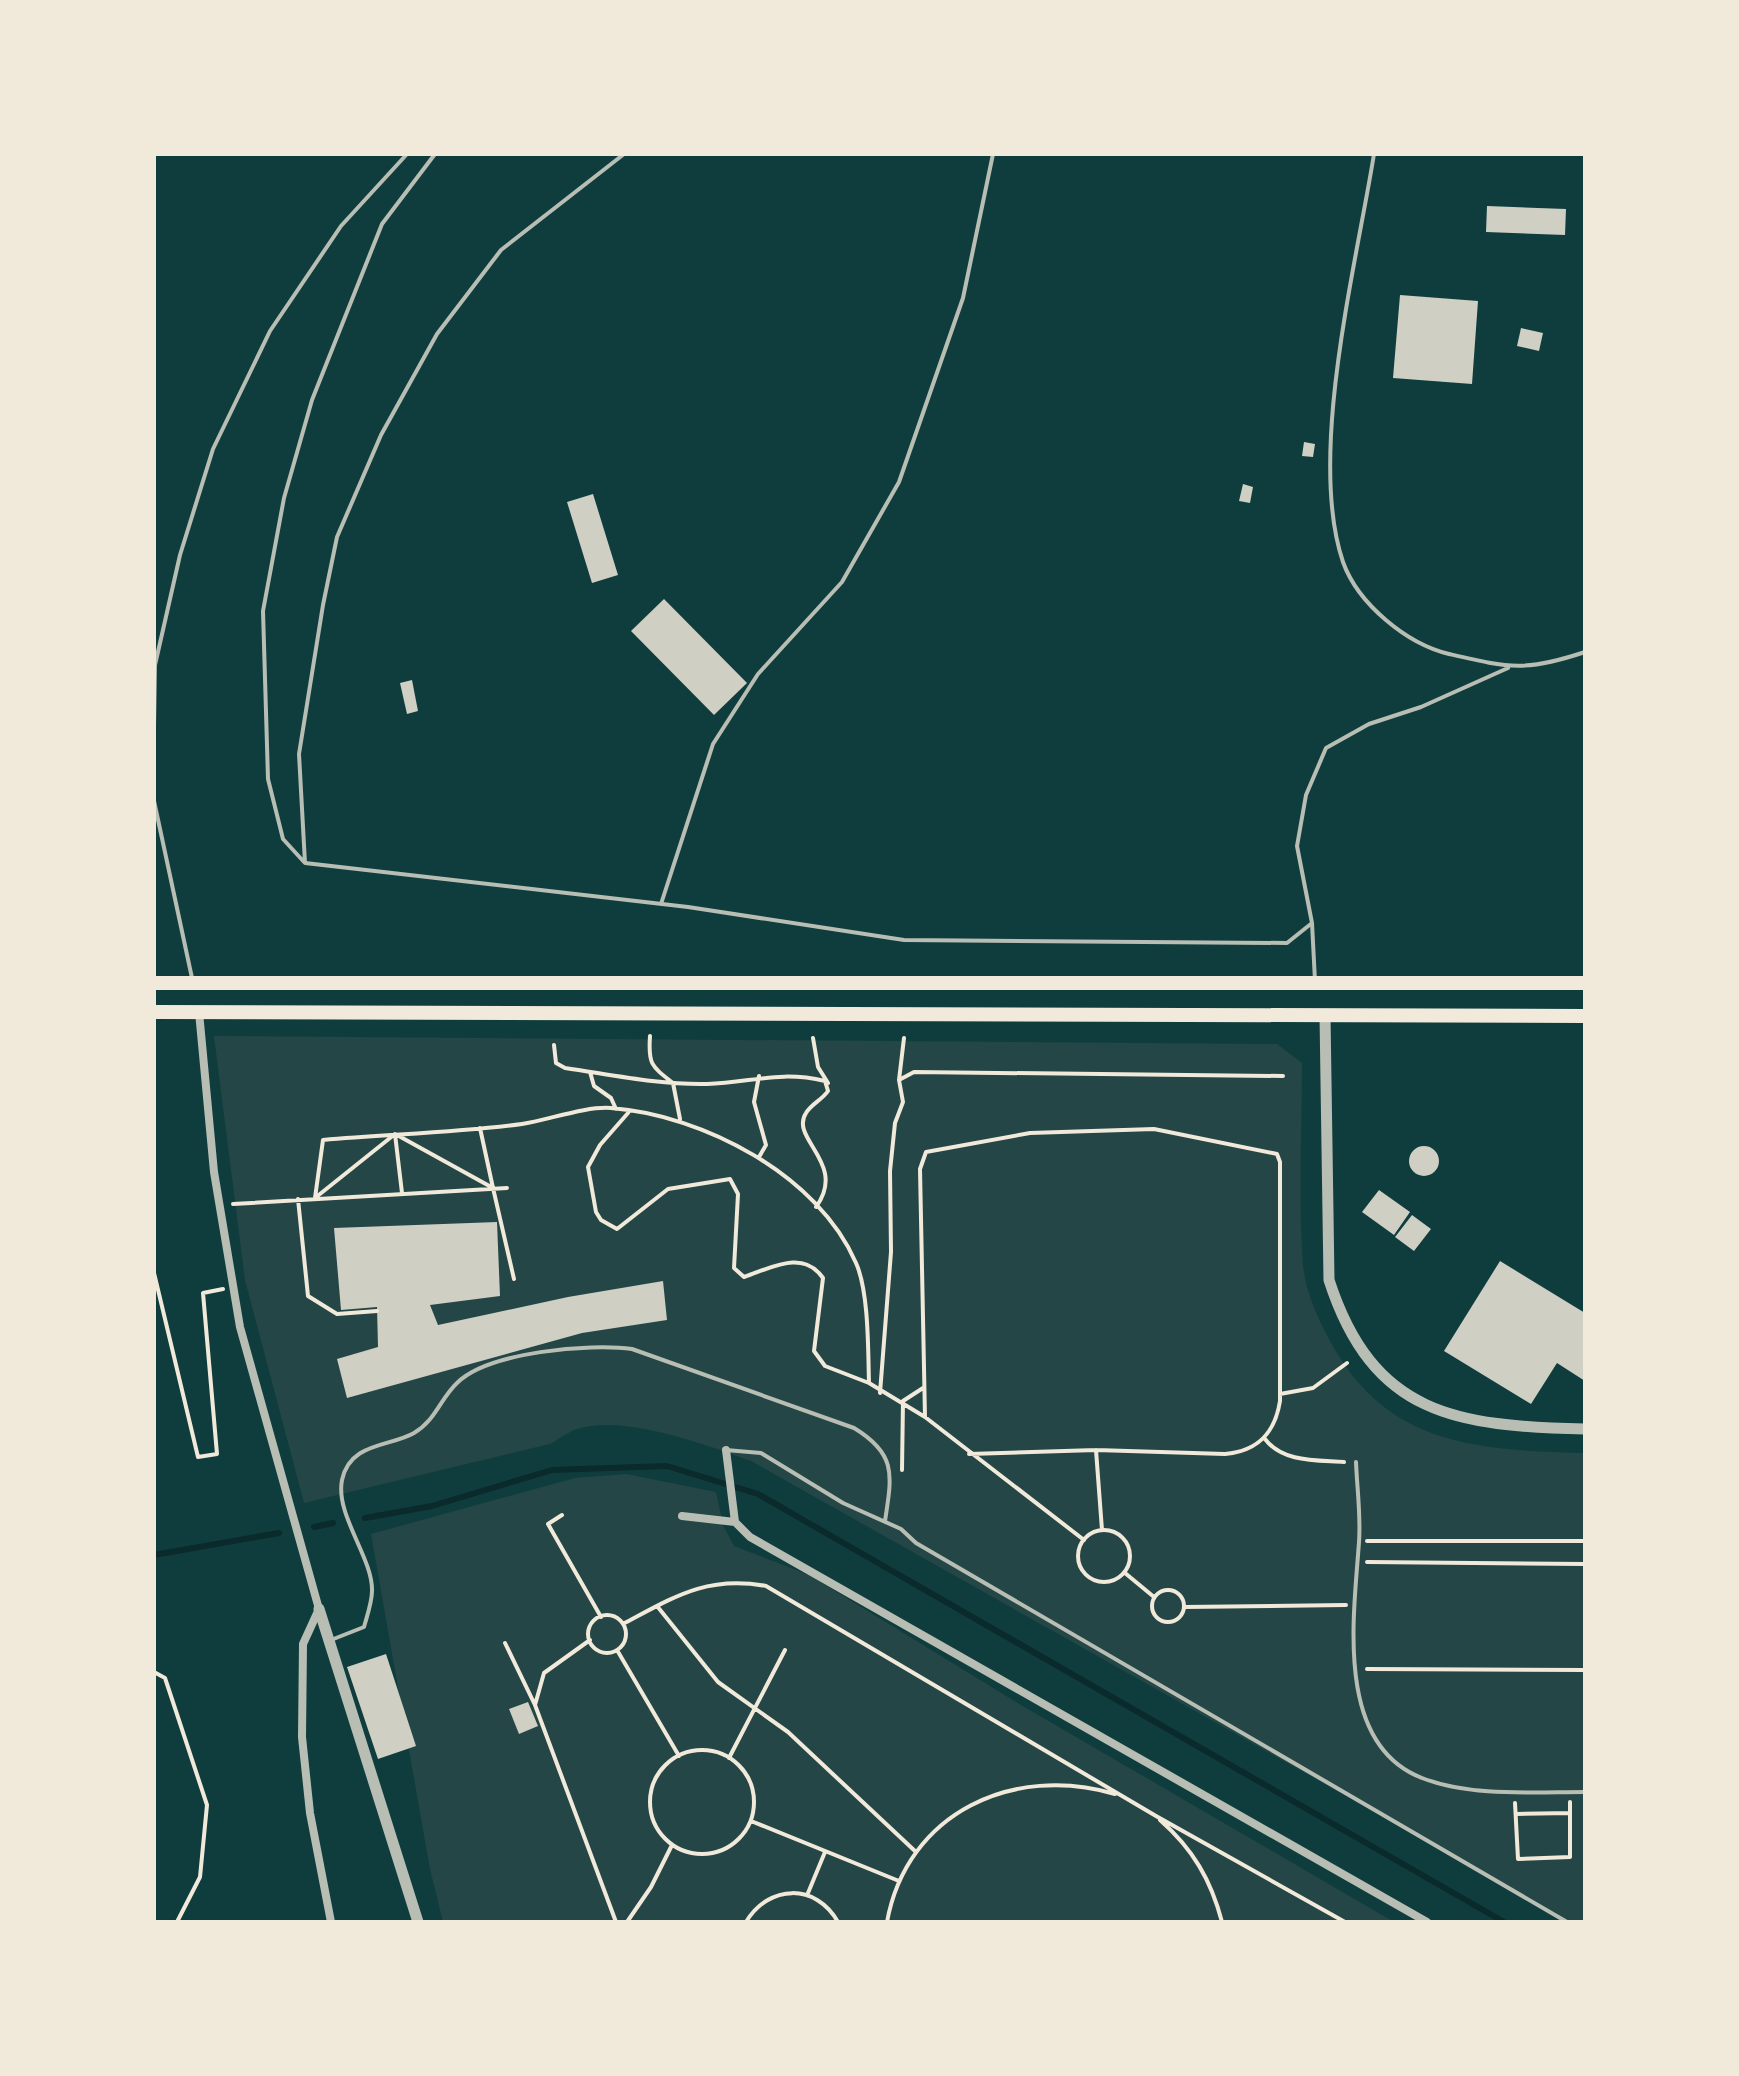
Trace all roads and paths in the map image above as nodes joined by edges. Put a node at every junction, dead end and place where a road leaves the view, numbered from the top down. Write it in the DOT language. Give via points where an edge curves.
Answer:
graph roads {
  1 [pos="407,154"];
  2 [pos="435,154"];
  3 [pos="624,154"];
  4 [pos="993,154"];
  5 [pos="1374,154"];
  6 [pos="1585,652"];
  7 [pos="1508,668"];
  8 [pos="154,672"];
  9 [pos="154,727"];
  10 [pos="154,801"];
  11 [pos="305,863"];
  12 [pos="661,904"];
  13 [pos="1312,923"];
  14 [pos="154,983"];
  15 [pos="193,983"];
  16 [pos="1585,983"];
  17 [pos="1316,985"];
  18 [pos="154,1012"];
  19 [pos="199,1012"];
  20 [pos="1325,1015"];
  21 [pos="1585,1016"];
  22 [pos="650,1036"];
  23 [pos="813,1038"];
  24 [pos="904,1038"];
  25 [pos="554,1045"];
  26 [pos="590,1072"];
  27 [pos="759,1076"];
  28 [pos="1283,1076"];
  29 [pos="899,1080"];
  30 [pos="673,1083"];
  31 [pos="829,1085"];
  32 [pos="616,1109"];
  33 [pos="628,1113"];
  34 [pos="680,1119"];
  35 [pos="480,1127"];
  36 [pos="395,1134"];
  37 [pos="759,1157"];
  38 [pos="493,1188"];
  39 [pos="507,1188"];
  40 [pos="402,1193"];
  41 [pos="315,1198"];
  42 [pos="298,1199"];
  43 [pos="219,1205"];
  44 [pos="816,1207"];
  45 [pos="154,1273"];
  46 [pos="514,1279"];
  47 [pos="233,1287"];
  48 [pos="377,1311"];
  49 [pos="1347,1363"];
  50 [pos="869,1383"];
  51 [pos="923,1388"];
  52 [pos="880,1393"];
  53 [pos="1280,1394"];
  54 [pos="903,1401"];
  55 [pos="925,1417"];
  56 [pos="1585,1429"];
  57 [pos="1265,1439"];
  58 [pos="726,1450"];
  59 [pos="1096,1450"];
  60 [pos="969,1454"];
  61 [pos="1356,1462"];
  62 [pos="902,1481"];
  63 [pos="562,1515"];
  64 [pos="682,1516"];
  65 [pos="885,1521"];
  66 [pos="735,1522"];
  67 [pos="1102,1530"];
  68 [pos="1084,1540"];
  69 [pos="1359,1541"];
  70 [pos="1585,1541"];
  71 [pos="1356,1562"];
  72 [pos="1585,1564"];
  73 [pos="1124,1573"];
  74 [pos="1154,1597"];
  75 [pos="1356,1605"];
  76 [pos="657,1606"];
  77 [pos="1184,1607"];
  78 [pos="319,1609"];
  79 [pos="601,1617"];
  80 [pos="623,1624"];
  81 [pos="590,1640"];
  82 [pos="328,1642"];
  83 [pos="505,1643"];
  84 [pos="617,1650"];
  85 [pos="785,1650"];
  86 [pos="1355,1669"];
  87 [pos="1585,1670"];
  88 [pos="154,1672"];
  89 [pos="535,1705"];
  90 [pos="754,1708"];
  91 [pos="679,1756"];
  92 [pos="729,1758"];
  93 [pos="1570,1792"];
  94 [pos="1585,1792"];
  95 [pos="1515,1795"];
  96 [pos="1570,1813"];
  97 [pos="1516,1814"];
  98 [pos="1156,1816"];
  99 [pos="751,1821"];
  100 [pos="672,1845"];
  101 [pos="825,1852"];
  102 [pos="916,1852"];
  103 [pos="899,1881"];
  104 [pos="808,1893"];
  105 [pos="177,1922"];
  106 [pos="331,1922"];
  107 [pos="418,1922"];
  108 [pos="616,1922"];
  109 [pos="627,1922"];
  110 [pos="746,1922"];
  111 [pos="838,1922"];
  112 [pos="887,1922"];
  113 [pos="1222,1922"];
  114 [pos="1345,1922"];
  115 [pos="1427,1922"];
  116 [pos="1567,1922"];
  1 -- 8 [label="lane" via="341,226 270,331 213,449 180,555"];
  2 -- 11 [label="lane" via="382,224 312,400 284,498 263,611 268,779 283,839"];
  3 -- 11 [label="lane" via="501,250 437,334 381,435 337,537 323,605 299,754"];
  4 -- 12 [label="lane" via="963,298 899,482 842,582 758,674 713,744"];
  5 -- 7 [label="lane" via="1333,401 1331,494 1344,564 1379,617 1431,650"];
  6 -- 7 [label="lane" via="1540,666"];
  7 -- 13 [label="lane" via="1369,724 1326,748 1306,795 1297,846"];
  8 -- 9 [label="lane"];
  10 -- 15 [label="lane"];
  11 -- 12 [label="lane"];
  12 -- 13 [label="lane" via="904,940 1287,943"];
  13 -- 17 [label="lane"];
  14 -- 15 [label="main road"];
  15 -- 17 [label="main road"];
  16 -- 17 [label="main road"];
  18 -- 19 [label="main road"];
  19 -- 20 [label="main road"];
  19 -- 43 [label="street"];
  20 -- 21 [label="main road"];
  20 -- 56 [label="street" via="1329,1280 1356,1344 1374,1368 1419,1402 1465,1420"];
  22 -- 30 [label="path" via="649,1058"];
  23 -- 31 [label="path" via="818,1067"];
  24 -- 29 [label="path"];
  25 -- 26 [label="path" via="556,1063"];
  26 -- 30 [label="path"];
  26 -- 32 [label="path" via="594,1086"];
  27 -- 30 [label="path"];
  27 -- 31 [label="path"];
  27 -- 37 [label="path" via="754,1102 766,1145"];
  28 -- 29 [label="path" via="914,1072"];
  29 -- 52 [label="path" via="903,1102 890,1171 891,1252"];
  30 -- 34 [label="path"];
  31 -- 44 [label="path" via="804,1118 810,1145 827,1176"];
  32 -- 33 [label="path"];
  32 -- 35 [label="path"];
  33 -- 34 [label="path"];
  33 -- 50 [label="path" via="588,1167 601,1220 617,1229 668,1189 730,1179 738,1194 734,1268 744,1277 792,1260 816,1268 823,1278 814,1351 825,1366"];
  34 -- 37 [label="path"];
  35 -- 36 [label="path"];
  35 -- 38 [label="path"];
  36 -- 38 [label="path"];
  36 -- 40 [label="path"];
  36 -- 41 [label="path"];
  36 -- 41 [label="path" via="323,1140"];
  37 -- 44 [label="path"];
  38 -- 39 [label="path"];
  38 -- 40 [label="path"];
  38 -- 46 [label="path"];
  40 -- 41 [label="path"];
  41 -- 42 [label="path"];
  42 -- 43 [label="path"];
  42 -- 48 [label="path" via="308,1296 337,1314"];
  43 -- 47 [label="street"];
  44 -- 50 [label="path" via="857,1264"];
  45 -- 47 [label="path" via="198,1457 217,1454 203,1293"];
  47 -- 78 [label="street" via="247,1356"];
  49 -- 53 [label="path" via="1313,1388"];
  50 -- 52 [label="path"];
  51 -- 53 [label="path" via="920,1169 926,1152 1030,1133 1154,1129 1277,1154"];
  51 -- 54 [label="path"];
  51 -- 55 [label="path"];
  52 -- 54 [label="path"];
  53 -- 57 [label="path" via="1277,1421"];
  54 -- 55 [label="path"];
  54 -- 62 [label="path"];
  55 -- 60 [label="path"];
  57 -- 59 [label="path" via="1225,1454"];
  57 -- 61 [label="path" via="1299,1459"];
  58 -- 65 [label="lane" via="761,1453 843,1503"];
  58 -- 66 [label="street"];
  59 -- 60 [label="path"];
  59 -- 67 [label="path"];
  60 -- 68 [label="path"];
  61 -- 69 [label="lane"];
  63 -- 79 [label="path" via="548,1524"];
  64 -- 66 [label="street"];
  65 -- 82 [label="lane" via="888,1465 879,1443 854,1428 632,1349 600,1344 552,1350 480,1367 456,1383 434,1418 351,1461 341,1482 373,1589 364,1627"];
  65 -- 116 [label="lane"];
  66 -- 115 [label="street" via="750,1537"];
  67 -- 68 [label="path"];
  67 -- 73 [label="path" via="1121,1536 1127,1544 1129,1564"];
  68 -- 73 [label="path" via="1078,1559 1087,1576 1106,1582"];
  69 -- 70 [label="path"];
  69 -- 71 [label="lane"];
  71 -- 72 [label="path"];
  71 -- 75 [label="lane"];
  73 -- 74 [label="path"];
  74 -- 77 [label="path" via="1170,1590 1181,1596"];
  74 -- 77 [label="path" via="1151,1609 1165,1623 1178,1619"];
  75 -- 77 [label="path"];
  75 -- 86 [label="lane"];
  76 -- 80 [label="path"];
  76 -- 90 [label="path" via="718,1682"];
  76 -- 98 [label="path" via="714,1583 766,1586"];
  78 -- 82 [label="street"];
  78 -- 106 [label="street" via="303,1644 302,1737"];
  79 -- 80 [label="path" via="615,1617"];
  79 -- 81 [label="path" via="590,1626"];
  80 -- 84 [label="path" via="625,1641"];
  81 -- 84 [label="path" via="601,1651"];
  81 -- 89 [label="path" via="544,1673"];
  82 -- 107 [label="street"];
  83 -- 89 [label="path"];
  84 -- 91 [label="path"];
  85 -- 90 [label="path"];
  86 -- 87 [label="path"];
  86 -- 95 [label="lane" via="1356,1693 1372,1732 1390,1757 1420,1778"];
  88 -- 105 [label="path" via="165,1678 207,1805 200,1877"];
  89 -- 108 [label="path"];
  90 -- 92 [label="path"];
  90 -- 102 [label="path" via="788,1732"];
  91 -- 92 [label="path" via="704,1750"];
  91 -- 100 [label="path" via="666,1765 651,1791 654,1821"];
  92 -- 99 [label="path" via="741,1767 754,1793"];
  93 -- 94 [label="lane"];
  93 -- 95 [label="lane"];
  93 -- 96 [label="path"];
  95 -- 97 [label="path"];
  96 -- 97 [label="path"];
  96 -- 97 [label="path" via="1570,1857 1518,1859"];
  98 -- 102 [label="path" via="1123,1797 1086,1785 1022,1786 974,1802 942,1824"];
  98 -- 113 [label="path" via="1200,1864"];
  98 -- 114 [label="path"];
  99 -- 100 [label="path" via="741,1837 708,1854"];
  99 -- 101 [label="path"];
  100 -- 109 [label="path"];
  101 -- 103 [label="path"];
  101 -- 104 [label="path"];
  102 -- 103 [label="path"];
  103 -- 112 [label="path"];
  110 -- 111 [label="path" via="756,1907 785,1892 818,1899"];
}
